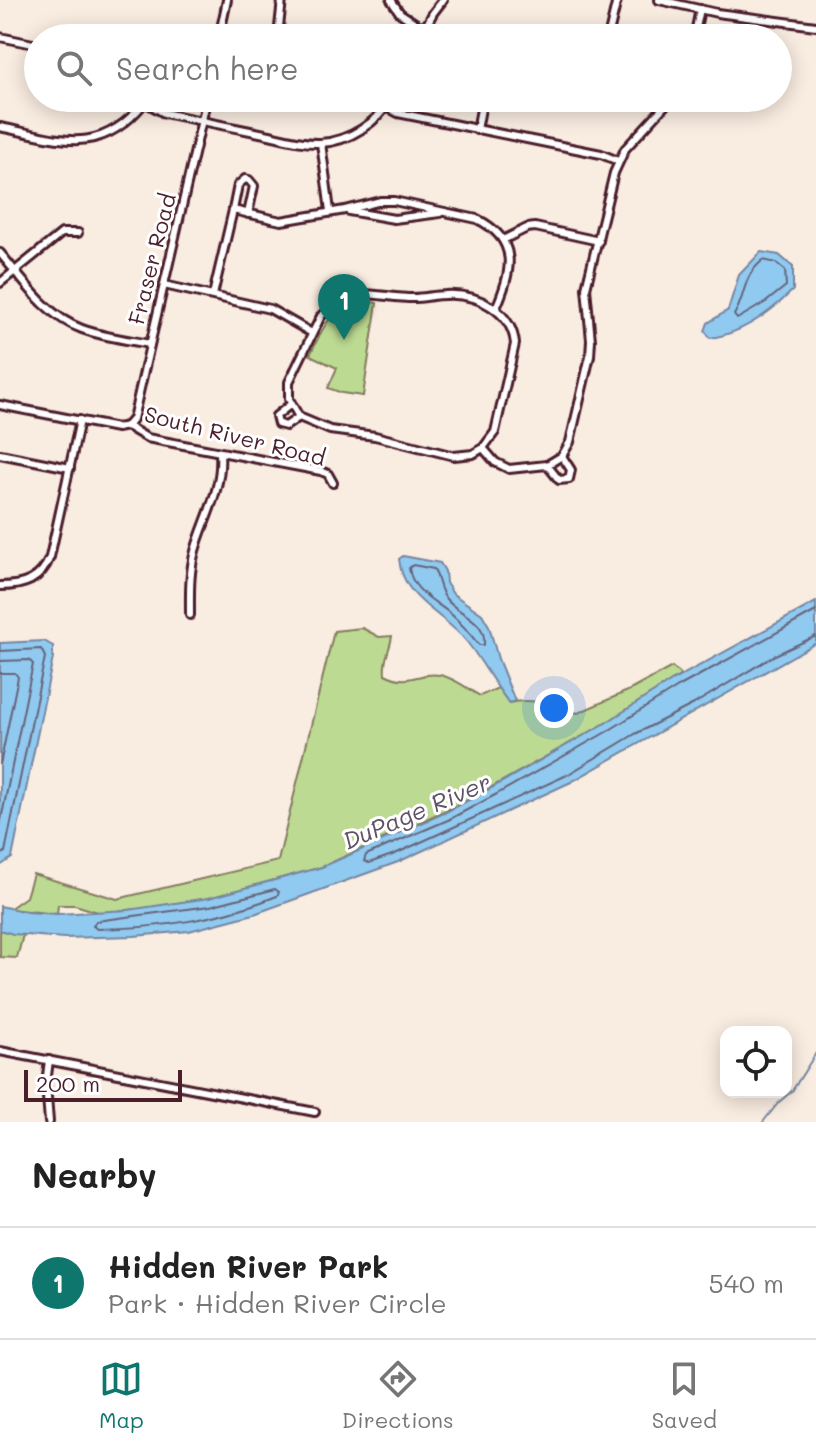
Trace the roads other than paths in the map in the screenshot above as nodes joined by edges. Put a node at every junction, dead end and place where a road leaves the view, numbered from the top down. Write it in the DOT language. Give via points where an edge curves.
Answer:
graph roads {
  1 [pos="227,0"];
  2 [pos="282,0"];
  3 [pos="391,0"];
  4 [pos="443,0"];
  5 [pos="617,0"];
  6 [pos="659,0"];
  7 [pos="700,9"];
  8 [pos="222,24"];
  9 [pos="279,24"];
  10 [pos="416,24"];
  11 [pos="427,24"];
  12 [pos="611,24"];
  13 [pos="697,24"];
  14 [pos="816,26"];
  15 [pos="0,37"];
  16 [pos="24,42"];
  17 [pos="132,112"];
  18 [pos="162,112"];
  19 [pos="204,112"];
  20 [pos="381,112"];
  21 [pos="396,112"];
  22 [pos="480,112"];
  23 [pos="659,112"];
  24 [pos="202,121"];
  25 [pos="0,127"];
  26 [pos="477,130"];
  27 [pos="321,143"];
  28 [pos="618,161"];
  29 [pos="233,210"];
  30 [pos="345,210"];
  31 [pos="330,211"];
  32 [pos="445,212"];
  33 [pos="248,214"];
  34 [pos="78,233"];
  35 [pos="503,240"];
  36 [pos="599,241"];
  37 [pos="0,253"];
  38 [pos="15,270"];
  39 [pos="0,283"];
  40 [pos="164,285"];
  41 [pos="213,295"];
  42 [pos="496,308"];
  43 [pos="312,333"];
  44 [pos="150,344"];
  45 [pos="291,404"];
  46 [pos="0,405"];
  47 [pos="299,417"];
  48 [pos="80,420"];
  49 [pos="127,426"];
  50 [pos="483,448"];
  51 [pos="220,453"];
  52 [pos="0,454"];
  53 [pos="562,456"];
  54 [pos="547,465"];
  55 [pos="70,468"];
  56 [pos="333,483"];
  57 [pos="0,586"];
  58 [pos="190,615"];
  59 [pos="0,1051"];
  60 [pos="49,1060"];
  61 [pos="315,1112"];
  62 [pos="49,1122"];
  1 -- 8 [label="street"];
  2 -- 9 [label="street"];
  3 -- 10 [label="street"];
  4 -- 11 [label="street"];
  5 -- 12 [label="street"];
  6 -- 7 [label="street"];
  7 -- 13 [label="street"];
  7 -- 14 [label="street"];
  15 -- 16 [label="street"];
  17 -- 25 [label="street" via="123,124 89,141"];
  18 -- 24 [label="street"];
  19 -- 24 [label="street, Fraser Road"];
  20 -- 27 [label="street" via="352,134"];
  21 -- 26 [label="street"];
  22 -- 26 [label="street"];
  23 -- 28 [label="street"];
  24 -- 27 [label="street"];
  24 -- 40 [label="street, Fraser Road"];
  26 -- 28 [label="street"];
  27 -- 31 [label="street"];
  28 -- 36 [label="street"];
  29 -- 33 [label="street"];
  29 -- 33 [label="street" via="238,185 245,179 254,186"];
  29 -- 41 [label="street"];
  30 -- 31 [label="street"];
  30 -- 32 [label="street" via="394,219"];
  30 -- 32 [label="street" via="394,201"];
  31 -- 33 [label="street" via="281,221"];
  32 -- 35 [label="street" via="489,224"];
  34 -- 38 [label="street" via="62,233"];
  35 -- 36 [label="street" via="535,227"];
  35 -- 42 [label="street" via="511,267"];
  36 -- 53 [label="street" via="586,288 590,356"];
  37 -- 38 [label="street"];
  38 -- 39 [label="street"];
  38 -- 44 [label="street" via="67,322"];
  40 -- 41 [label="street"];
  40 -- 44 [label="street, Fraser Road"];
  41 -- 43 [label="street" via="270,309"];
  42 -- 43 [label="street" via="460,295 356,294 332,304"];
  42 -- 50 [label="street" via="514,330 515,344 495,432"];
  43 -- 45 [label="street" via="290,379"];
  44 -- 49 [label="street, Fraser Road"];
  45 -- 47 [label="street"];
  45 -- 47 [label="street" via="278,412 278,424 286,426"];
  46 -- 48 [label="street, South River Road"];
  47 -- 50 [label="street" via="330,430 454,456"];
  48 -- 49 [label="street, South River Road"];
  48 -- 55 [label="street"];
  49 -- 51 [label="street, South River Road" via="147,438"];
  50 -- 54 [label="street" via="509,469"];
  51 -- 56 [label="street, South River Road" via="321,471"];
  51 -- 58 [label="street" via="214,501 192,564"];
  52 -- 55 [label="street"];
  53 -- 54 [label="street"];
  53 -- 54 [label="street" via="571,470 569,479 559,480"];
  55 -- 57 [label="street" via="45,569 24,584"];
  59 -- 60 [label="street"];
  60 -- 61 [label="street"];
  60 -- 62 [label="street"];
}
